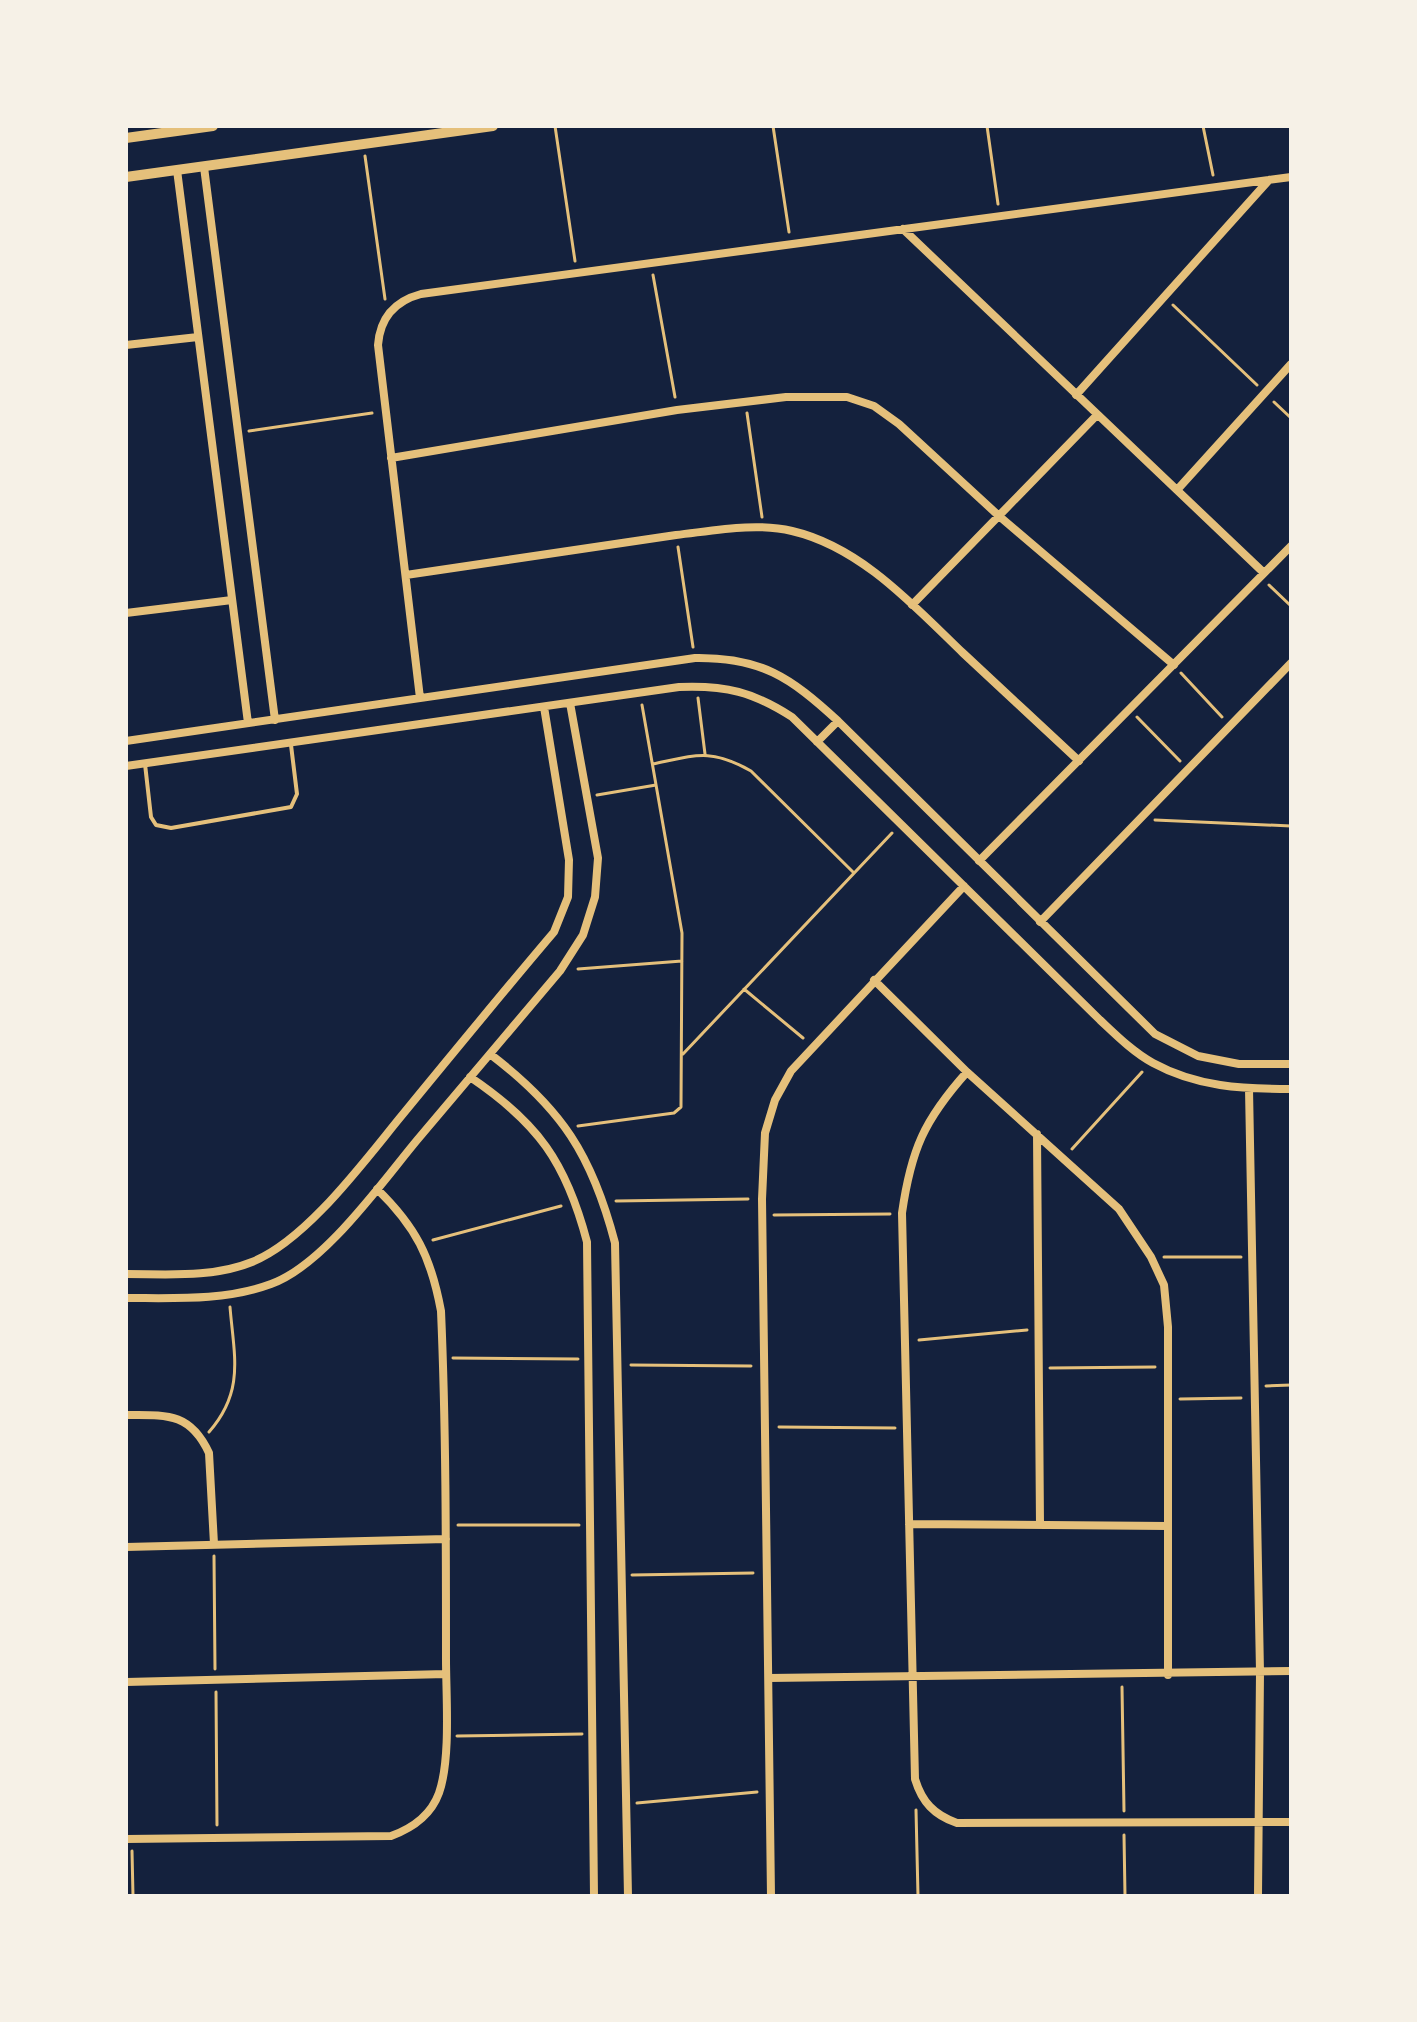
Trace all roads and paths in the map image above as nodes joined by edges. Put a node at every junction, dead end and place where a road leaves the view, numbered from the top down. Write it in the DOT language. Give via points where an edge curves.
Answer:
graph roads {
  1 [pos="213,126"];
  2 [pos="493,126"];
  3 [pos="555,126"];
  4 [pos="773,126"];
  5 [pos="987,126"];
  6 [pos="1203,126"];
  7 [pos="126,138"];
  8 [pos="364,143"];
  9 [pos="204,167"];
  10 [pos="177,170"];
  11 [pos="126,177"];
  12 [pos="1291,177"];
  13 [pos="1269,180"];
  14 [pos="1216,187"];
  15 [pos="1000,216"];
  16 [pos="903,229"];
  17 [pos="791,244"];
  18 [pos="651,263"];
  19 [pos="576,273"];
  20 [pos="1164,297"];
  21 [pos="387,315"];
  22 [pos="198,337"];
  23 [pos="126,345"];
  24 [pos="1291,364"];
  25 [pos="1265,393"];
  26 [pos="1076,395"];
  27 [pos="745,402"];
  28 [pos="677,410"];
  29 [pos="386,411"];
  30 [pos="1097,415"];
  31 [pos="1291,418"];
  32 [pos="238,433"];
  33 [pos="391,458"];
  34 [pos="1177,490"];
  35 [pos="999,516"];
  36 [pos="763,528"];
  37 [pos="676,535"];
  38 [pos="1291,546"];
  39 [pos="406,575"];
  40 [pos="1262,575"];
  41 [pos="232,600"];
  42 [pos="912,605"];
  43 [pos="1291,606"];
  44 [pos="126,613"];
  45 [pos="695,658"];
  46 [pos="1291,663"];
  47 [pos="1174,665"];
  48 [pos="696,686"];
  49 [pos="640,693"];
  50 [pos="420,698"];
  51 [pos="570,703"];
  52 [pos="544,707"];
  53 [pos="1130,709"];
  54 [pos="275,720"];
  55 [pos="838,721"];
  56 [pos="248,723"];
  57 [pos="1230,725"];
  58 [pos="126,741"];
  59 [pos="817,742"];
  60 [pos="291,743"];
  61 [pos="705,754"];
  62 [pos="1079,761"];
  63 [pos="145,764"];
  64 [pos="653,764"];
  65 [pos="126,766"];
  66 [pos="1188,769"];
  67 [pos="656,785"];
  68 [pos="587,797"];
  69 [pos="1139,820"];
  70 [pos="900,824"];
  71 [pos="1291,826"];
  72 [pos="979,861"];
  73 [pos="854,873"];
  74 [pos="964,886"];
  75 [pos="1040,922"];
  76 [pos="682,961"];
  77 [pos="560,971"];
  78 [pos="874,980"];
  79 [pos="744,989"];
  80 [pos="813,1045"];
  81 [pos="490,1054"];
  82 [pos="681,1056"];
  83 [pos="1152,1062"];
  84 [pos="1291,1064"];
  85 [pos="967,1072"];
  86 [pos="470,1077"];
  87 [pos="1249,1089"];
  88 [pos="1291,1089"];
  89 [pos="566,1128"];
  90 [pos="1037,1134"];
  91 [pos="1064,1158"];
  92 [pos="377,1189"];
  93 [pos="762,1199"];
  94 [pos="604,1201"];
  95 [pos="576,1202"];
  96 [pos="902,1213"];
  97 [pos="762,1215"];
  98 [pos="422,1243"];
  99 [pos="1151,1257"];
  100 [pos="1252,1258"];
  101 [pos="126,1274"];
  102 [pos="229,1295"];
  103 [pos="126,1298"];
  104 [pos="1038,1329"];
  105 [pos="905,1341"];
  106 [pos="443,1358"];
  107 [pos="589,1359"];
  108 [pos="617,1364"];
  109 [pos="763,1366"];
  110 [pos="1169,1367"];
  111 [pos="1039,1368"];
  112 [pos="1291,1385"];
  113 [pos="1255,1386"];
  114 [pos="1255,1398"];
  115 [pos="1169,1399"];
  116 [pos="126,1415"];
  117 [pos="764,1427"];
  118 [pos="907,1428"];
  119 [pos="203,1439"];
  120 [pos="909,1524"];
  121 [pos="446,1525"];
  122 [pos="590,1525"];
  123 [pos="1040,1525"];
  124 [pos="1168,1526"];
  125 [pos="446,1539"];
  126 [pos="214,1544"];
  127 [pos="126,1547"];
  128 [pos="768,1573"];
  129 [pos="621,1576"];
  130 [pos="1291,1671"];
  131 [pos="1260,1672"];
  132 [pos="446,1674"];
  133 [pos="1122,1675"];
  134 [pos="1168,1675"];
  135 [pos="769,1678"];
  136 [pos="913,1678"];
  137 [pos="126,1682"];
  138 [pos="592,1734"];
  139 [pos="445,1736"];
  140 [pos="769,1791"];
  141 [pos="626,1804"];
  142 [pos="916,1808"];
  143 [pos="1259,1822"];
  144 [pos="1291,1822"];
  145 [pos="1124,1823"];
  146 [pos="129,1839"];
  147 [pos="133,1896"];
  148 [pos="594,1896"];
  149 [pos="628,1896"];
  150 [pos="771,1896"];
  151 [pos="918,1896"];
  152 [pos="1125,1896"];
  153 [pos="1258,1896"];
  1 -- 7 [label="street"];
  2 -- 8 [label="street"];
  3 -- 19 [label="path"];
  4 -- 17 [label="path"];
  5 -- 15 [label="path"];
  6 -- 14 [label="path"];
  8 -- 9 [label="street"];
  8 -- 21 [label="path"];
  9 -- 10 [label="street"];
  9 -- 32 [label="street"];
  10 -- 11 [label="street"];
  10 -- 22 [label="street"];
  12 -- 13 [label="street"];
  13 -- 14 [label="street"];
  13 -- 20 [label="street"];
  14 -- 15 [label="street"];
  15 -- 16 [label="street"];
  16 -- 17 [label="street"];
  16 -- 26 [label="street"];
  17 -- 18 [label="street"];
  18 -- 19 [label="street"];
  18 -- 28 [label="path"];
  19 -- 21 [label="street" via="421,294 402,301"];
  20 -- 25 [label="path"];
  20 -- 26 [label="street"];
  21 -- 29 [label="street" via="378,345"];
  22 -- 23 [label="street"];
  22 -- 41 [label="street"];
  24 -- 25 [label="street"];
  25 -- 31 [label="path"];
  25 -- 34 [label="street"];
  26 -- 30 [label="street"];
  27 -- 28 [label="street"];
  27 -- 35 [label="street" via="818,396 847,397 874,406"];
  27 -- 36 [label="path"];
  28 -- 33 [label="street"];
  29 -- 32 [label="path"];
  29 -- 33 [label="street"];
  30 -- 34 [label="street"];
  30 -- 35 [label="street"];
  32 -- 54 [label="street"];
  33 -- 39 [label="street"];
  34 -- 40 [label="street"];
  35 -- 42 [label="street"];
  35 -- 47 [label="street"];
  36 -- 37 [label="street"];
  36 -- 42 [label="street" via="825,542 857,560"];
  37 -- 39 [label="street"];
  37 -- 45 [label="path"];
  38 -- 40 [label="street"];
  39 -- 50 [label="street"];
  40 -- 43 [label="path"];
  40 -- 47 [label="street"];
  41 -- 44 [label="street"];
  41 -- 56 [label="street"];
  42 -- 62 [label="street"];
  45 -- 50 [label="street"];
  45 -- 55 [label="street" via="744,661 776,673"];
  46 -- 57 [label="street"];
  47 -- 53 [label="street"];
  47 -- 57 [label="path"];
  48 -- 49 [label="street"];
  48 -- 59 [label="street" via="739,690 767,701"];
  48 -- 61 [label="path"];
  49 -- 51 [label="street"];
  49 -- 64 [label="path"];
  50 -- 54 [label="street"];
  51 -- 52 [label="street"];
  51 -- 68 [label="street"];
  52 -- 60 [label="street"];
  52 -- 101 [label="street" via="569,860 568,897 554,932 298,1233 251,1263 224,1271"];
  53 -- 62 [label="street"];
  53 -- 66 [label="path"];
  54 -- 56 [label="street"];
  55 -- 59 [label="street"];
  55 -- 72 [label="street"];
  56 -- 58 [label="street"];
  57 -- 66 [label="street"];
  59 -- 70 [label="street"];
  60 -- 63 [label="street"];
  60 -- 63 [label="lane" via="297,794 291,807 171,828 156,825 151,817"];
  61 -- 64 [label="path"];
  61 -- 73 [label="path" via="751,771"];
  62 -- 72 [label="street"];
  63 -- 65 [label="street"];
  64 -- 67 [label="path"];
  66 -- 69 [label="street"];
  67 -- 68 [label="path"];
  67 -- 76 [label="path" via="682,933"];
  68 -- 77 [label="street" via="598,858 595,897 583,935"];
  69 -- 71 [label="path"];
  69 -- 75 [label="street"];
  70 -- 73 [label="path"];
  70 -- 74 [label="street"];
  72 -- 75 [label="street"];
  73 -- 79 [label="path"];
  74 -- 78 [label="street"];
  74 -- 83 [label="street" via="1100,1020"];
  75 -- 84 [label="street" via="1155,1034 1198,1056 1239,1064"];
  76 -- 77 [label="path"];
  76 -- 82 [label="path"];
  77 -- 81 [label="street"];
  78 -- 80 [label="street"];
  78 -- 85 [label="street"];
  79 -- 80 [label="path"];
  79 -- 82 [label="path"];
  80 -- 93 [label="street" via="775,1100 765,1133"];
  81 -- 86 [label="street"];
  81 -- 89 [label="street" via="527,1082"];
  82 -- 89 [label="path" via="681,1107 676,1113"];
  83 -- 87 [label="street" via="1190,1080"];
  83 -- 91 [label="path"];
  85 -- 90 [label="street"];
  85 -- 96 [label="street" via="941,1101 922,1134 908,1171"];
  86 -- 92 [label="street"];
  86 -- 95 [label="street" via="534,1130"];
  87 -- 88 [label="street"];
  87 -- 100 [label="street"];
  89 -- 94 [label="street"];
  90 -- 91 [label="street"];
  90 -- 104 [label="street"];
  91 -- 99 [label="street" via="1119,1209"];
  92 -- 98 [label="street"];
  92 -- 102 [label="street" via="303,1266 273,1284"];
  93 -- 94 [label="path"];
  93 -- 97 [label="street"];
  94 -- 108 [label="street" via="615,1243"];
  95 -- 98 [label="path"];
  95 -- 107 [label="street" via="587,1242"];
  96 -- 97 [label="path"];
  96 -- 105 [label="street"];
  97 -- 109 [label="street"];
  98 -- 106 [label="street" via="437,1287"];
  99 -- 100 [label="path"];
  99 -- 110 [label="street" via="1164,1285"];
  100 -- 113 [label="street"];
  102 -- 103 [label="street"];
  102 -- 119 [label="path" via="236,1375 225,1410"];
  104 -- 105 [label="path"];
  104 -- 111 [label="street"];
  105 -- 118 [label="street"];
  106 -- 107 [label="path"];
  106 -- 121 [label="street"];
  107 -- 122 [label="street"];
  108 -- 109 [label="path"];
  108 -- 129 [label="street"];
  109 -- 117 [label="street"];
  110 -- 111 [label="path"];
  110 -- 115 [label="street"];
  111 -- 123 [label="street"];
  112 -- 113 [label="path"];
  113 -- 114 [label="street"];
  114 -- 115 [label="path"];
  114 -- 131 [label="street"];
  115 -- 124 [label="street"];
  116 -- 119 [label="street" via="169,1415"];
  117 -- 118 [label="path"];
  117 -- 128 [label="street"];
  118 -- 120 [label="street"];
  119 -- 126 [label="street" via="209,1453"];
  120 -- 123 [label="street"];
  120 -- 136 [label="street"];
  121 -- 122 [label="path"];
  121 -- 125 [label="street"];
  122 -- 138 [label="street"];
  123 -- 124 [label="street"];
  124 -- 134 [label="street"];
  125 -- 126 [label="street"];
  125 -- 132 [label="street"];
  126 -- 127 [label="street"];
  128 -- 129 [label="path"];
  128 -- 135 [label="street"];
  129 -- 141 [label="street"];
  130 -- 131 [label="street"];
  131 -- 134 [label="street"];
  131 -- 143 [label="street"];
  132 -- 137 [label="street"];
  132 -- 139 [label="street"];
  133 -- 134 [label="street"];
  133 -- 136 [label="street"];
  133 -- 145 [label="path"];
  135 -- 136 [label="street"];
  135 -- 140 [label="street"];
  136 -- 145 [label="street" via="915,1779 929,1808 942,1818 957,1823"];
  138 -- 139 [label="path"];
  138 -- 148 [label="street"];
  139 -- 146 [label="street" via="439,1794 414,1825 391,1836"];
  140 -- 141 [label="path"];
  140 -- 150 [label="street"];
  141 -- 149 [label="street"];
  142 -- 151 [label="path"];
  143 -- 144 [label="street"];
  143 -- 145 [label="street"];
  143 -- 153 [label="street"];
  145 -- 152 [label="path"];
  146 -- 147 [label="path"];
}
